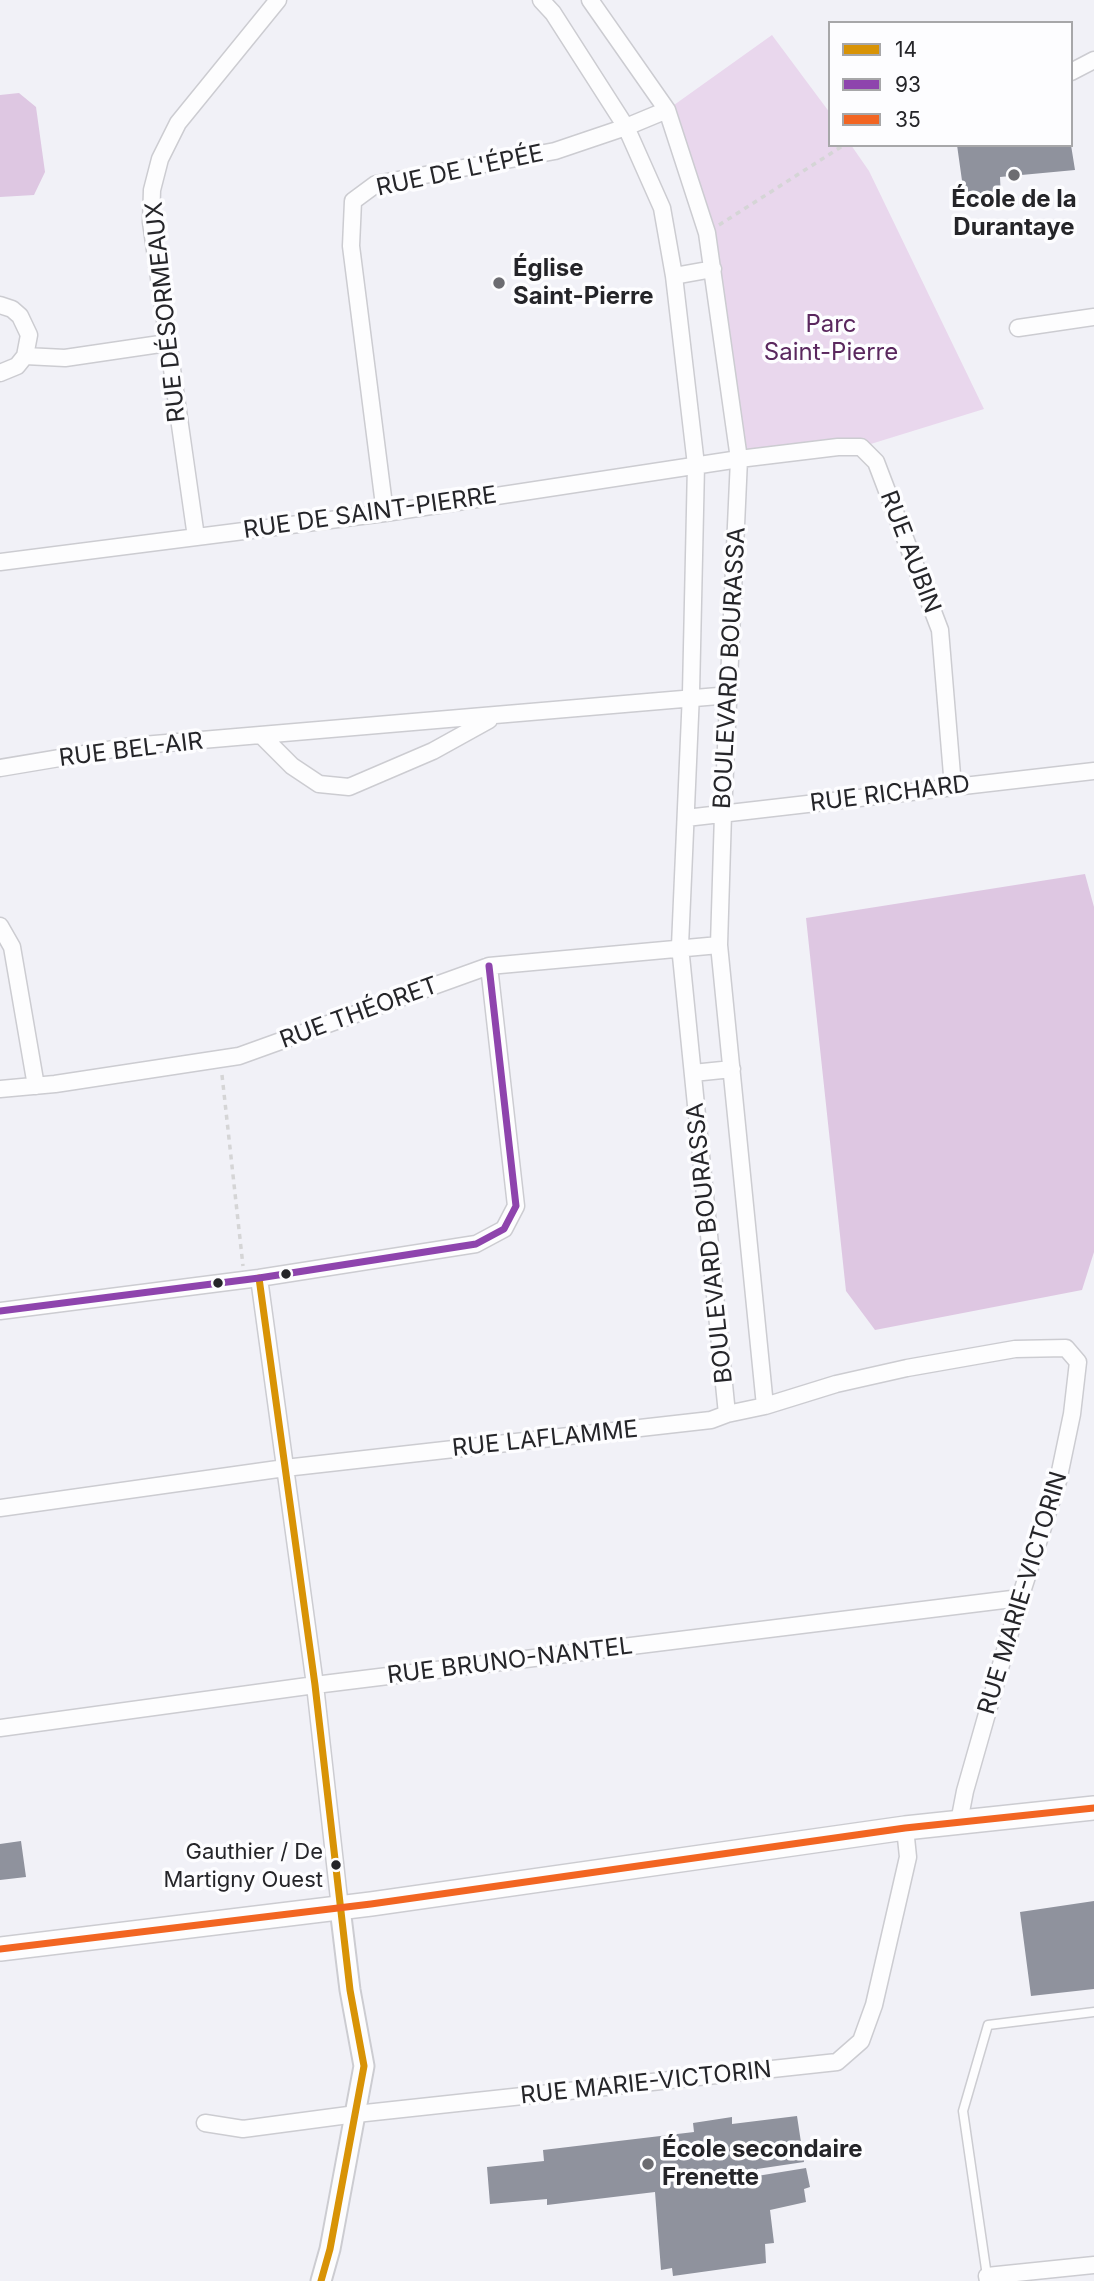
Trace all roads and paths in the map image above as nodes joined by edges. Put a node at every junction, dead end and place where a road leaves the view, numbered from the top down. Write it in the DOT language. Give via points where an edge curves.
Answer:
graph roads {
  1 [pos="278,0"];
  2 [pos="541,0"];
  3 [pos="565,0"];
  4 [pos="590,0"];
  5 [pos="553,13"];
  6 [pos="1094,60"];
  7 [pos="1073,71"];
  8 [pos="667,110"];
  9 [pos="626,127"];
  10 [pos="841,147"];
  11 [pos="707,233"];
  12 [pos="713,269"];
  13 [pos="674,276"];
  14 [pos="0,305"];
  15 [pos="1094,317"];
  16 [pos="1018,328"];
  17 [pos="167,343"];
  18 [pos="24,356"];
  19 [pos="0,373"];
  20 [pos="739,459"];
  21 [pos="696,465"];
  22 [pos="384,513"];
  23 [pos="195,537"];
  24 [pos="0,562"];
  25 [pos="730,695"];
  26 [pos="690,699"];
  27 [pos="494,717"];
  28 [pos="262,736"];
  29 [pos="0,768"];
  30 [pos="1094,771"];
  31 [pos="953,787"];
  32 [pos="723,814"];
  33 [pos="686,818"];
  34 [pos="0,926"];
  35 [pos="719,945"];
  36 [pos="680,948"];
  37 [pos="489,966"];
  38 [pos="220,1059"];
  39 [pos="732,1069"];
  40 [pos="693,1073"];
  41 [pos="36,1086"];
  42 [pos="0,1089"];
  43 [pos="251,1279"];
  44 [pos="0,1311"];
  45 [pos="1078,1362"];
  46 [pos="765,1406"];
  47 [pos="727,1413"];
  48 [pos="285,1468"];
  49 [pos="0,1508"];
  50 [pos="1020,1598"];
  51 [pos="315,1685"];
  52 [pos="0,1728"];
  53 [pos="1094,1808"];
  54 [pos="959,1822"];
  55 [pos="905,1828"];
  56 [pos="340,1908"];
  57 [pos="0,1949"];
  58 [pos="1094,2012"];
  59 [pos="356,2115"];
  60 [pos="205,2123"];
  61 [pos="1094,2265"];
  62 [pos="987,2278"];
  63 [pos="321,2281"];
  1 -- 17 [label="street, RUE DÉSORMEAUX" via="178,123 160,159 152,190 151,222"];
  2 -- 5 [label="street, BOULEVARD BOURASSA"];
  3 -- 5 [label="street"];
  4 -- 8 [label="street, BOULEVARD BOURASSA"];
  5 -- 9 [label="street, BOULEVARD BOURASSA"];
  6 -- 7 [label="street"];
  8 -- 9 [label="street, RUE DE L'ÉPÉE"];
  8 -- 11 [label="street, BOULEVARD BOURASSA"];
  9 -- 13 [label="street, BOULEVARD BOURASSA" via="662,208"];
  9 -- 22 [label="street, RUE DE L'ÉPÉE" via="555,151 376,184 353,201 351,246"];
  10 -- 11 [label="path"];
  11 -- 12 [label="street, BOULEVARD BOURASSA"];
  12 -- 13 [label="street"];
  12 -- 20 [label="street, BOULEVARD BOURASSA"];
  13 -- 21 [label="street, BOULEVARD BOURASSA"];
  14 -- 18 [label="street" via="12,309 26,325 29,335"];
  15 -- 16 [label="street"];
  17 -- 18 [label="street" via="65,358"];
  17 -- 23 [label="street, RUE DÉSORMEAUX"];
  18 -- 19 [label="street" via="17,366"];
  20 -- 21 [label="street, RUE DE SAINT-PIERRE"];
  20 -- 25 [label="street, BOULEVARD BOURASSA"];
  20 -- 31 [label="street, RUE AUBIN" via="861,447 876,462 940,630"];
  21 -- 22 [label="street, RUE DE SAINT-PIERRE"];
  21 -- 26 [label="street, BOULEVARD BOURASSA"];
  22 -- 23 [label="street, RUE DE SAINT-PIERRE"];
  23 -- 24 [label="street, RUE DE SAINT-PIERRE"];
  25 -- 26 [label="street, RUE BEL-AIR"];
  25 -- 32 [label="street, BOULEVARD BOURASSA"];
  26 -- 27 [label="street, RUE BEL-AIR"];
  26 -- 33 [label="street, BOULEVARD BOURASSA"];
  27 -- 28 [label="street, RUE BEL-AIR"];
  27 -- 28 [label="street, RUE BEL-AIR" via="433,751 349,787 319,784 292,766"];
  28 -- 29 [label="street, RUE BEL-AIR" via="131,746"];
  30 -- 31 [label="street, RUE RICHARD"];
  31 -- 32 [label="street, RUE RICHARD"];
  32 -- 33 [label="street, RUE RICHARD"];
  32 -- 35 [label="street, BOULEVARD BOURASSA"];
  33 -- 36 [label="street, BOULEVARD BOURASSA"];
  34 -- 41 [label="street" via="12,947"];
  35 -- 36 [label="street, RUE THÉORET"];
  35 -- 39 [label="street, BOULEVARD BOURASSA"];
  36 -- 37 [label="street, RUE THÉORET"];
  36 -- 40 [label="street, BOULEVARD BOURASSA"];
  37 -- 38 [label="street, RUE THÉORET"];
  37 -- 43 [label="street" via="516,1206 504,1229 476,1244"];
  38 -- 41 [label="street, RUE THÉORET"];
  38 -- 43 [label="path"];
  39 -- 40 [label="street, BOULEVARD BOURASSA"];
  39 -- 46 [label="street, BOULEVARD BOURASSA"];
  40 -- 47 [label="street, BOULEVARD BOURASSA"];
  41 -- 42 [label="street, RUE THÉORET"];
  43 -- 44 [label="street"];
  43 -- 48 [label="street"];
  45 -- 46 [label="street, RUE LAFLAMME" via="1066,1348 1015,1349 848,1381"];
  45 -- 50 [label="street, RUE MARIE-VICTORIN" via="1058,1481"];
  46 -- 47 [label="street, RUE LAFLAMME"];
  47 -- 48 [label="street, RUE LAFLAMME" via="711,1420 658,1427"];
  48 -- 49 [label="street, RUE LAFLAMME"];
  48 -- 51 [label="street"];
  50 -- 51 [label="street, RUE BRUNO-NANTEL"];
  50 -- 54 [label="street, RUE MARIE-VICTORIN"];
  51 -- 52 [label="street, RUE BRUNO-NANTEL"];
  51 -- 56 [label="street"];
  53 -- 54 [label="main road"];
  54 -- 55 [label="main road"];
  55 -- 56 [label="main road"];
  55 -- 59 [label="street, RUE MARIE-VICTORIN" via="908,1857 874,2005 861,2041 837,2062"];
  56 -- 57 [label="main road"];
  56 -- 59 [label="street" via="365,2066"];
  58 -- 62 [label="lane" via="988,2025 964,2111"];
  59 -- 60 [label="street, RUE MARIE-VICTORIN" via="243,2129"];
  59 -- 63 [label="street"];
  61 -- 62 [label="street"];
}
